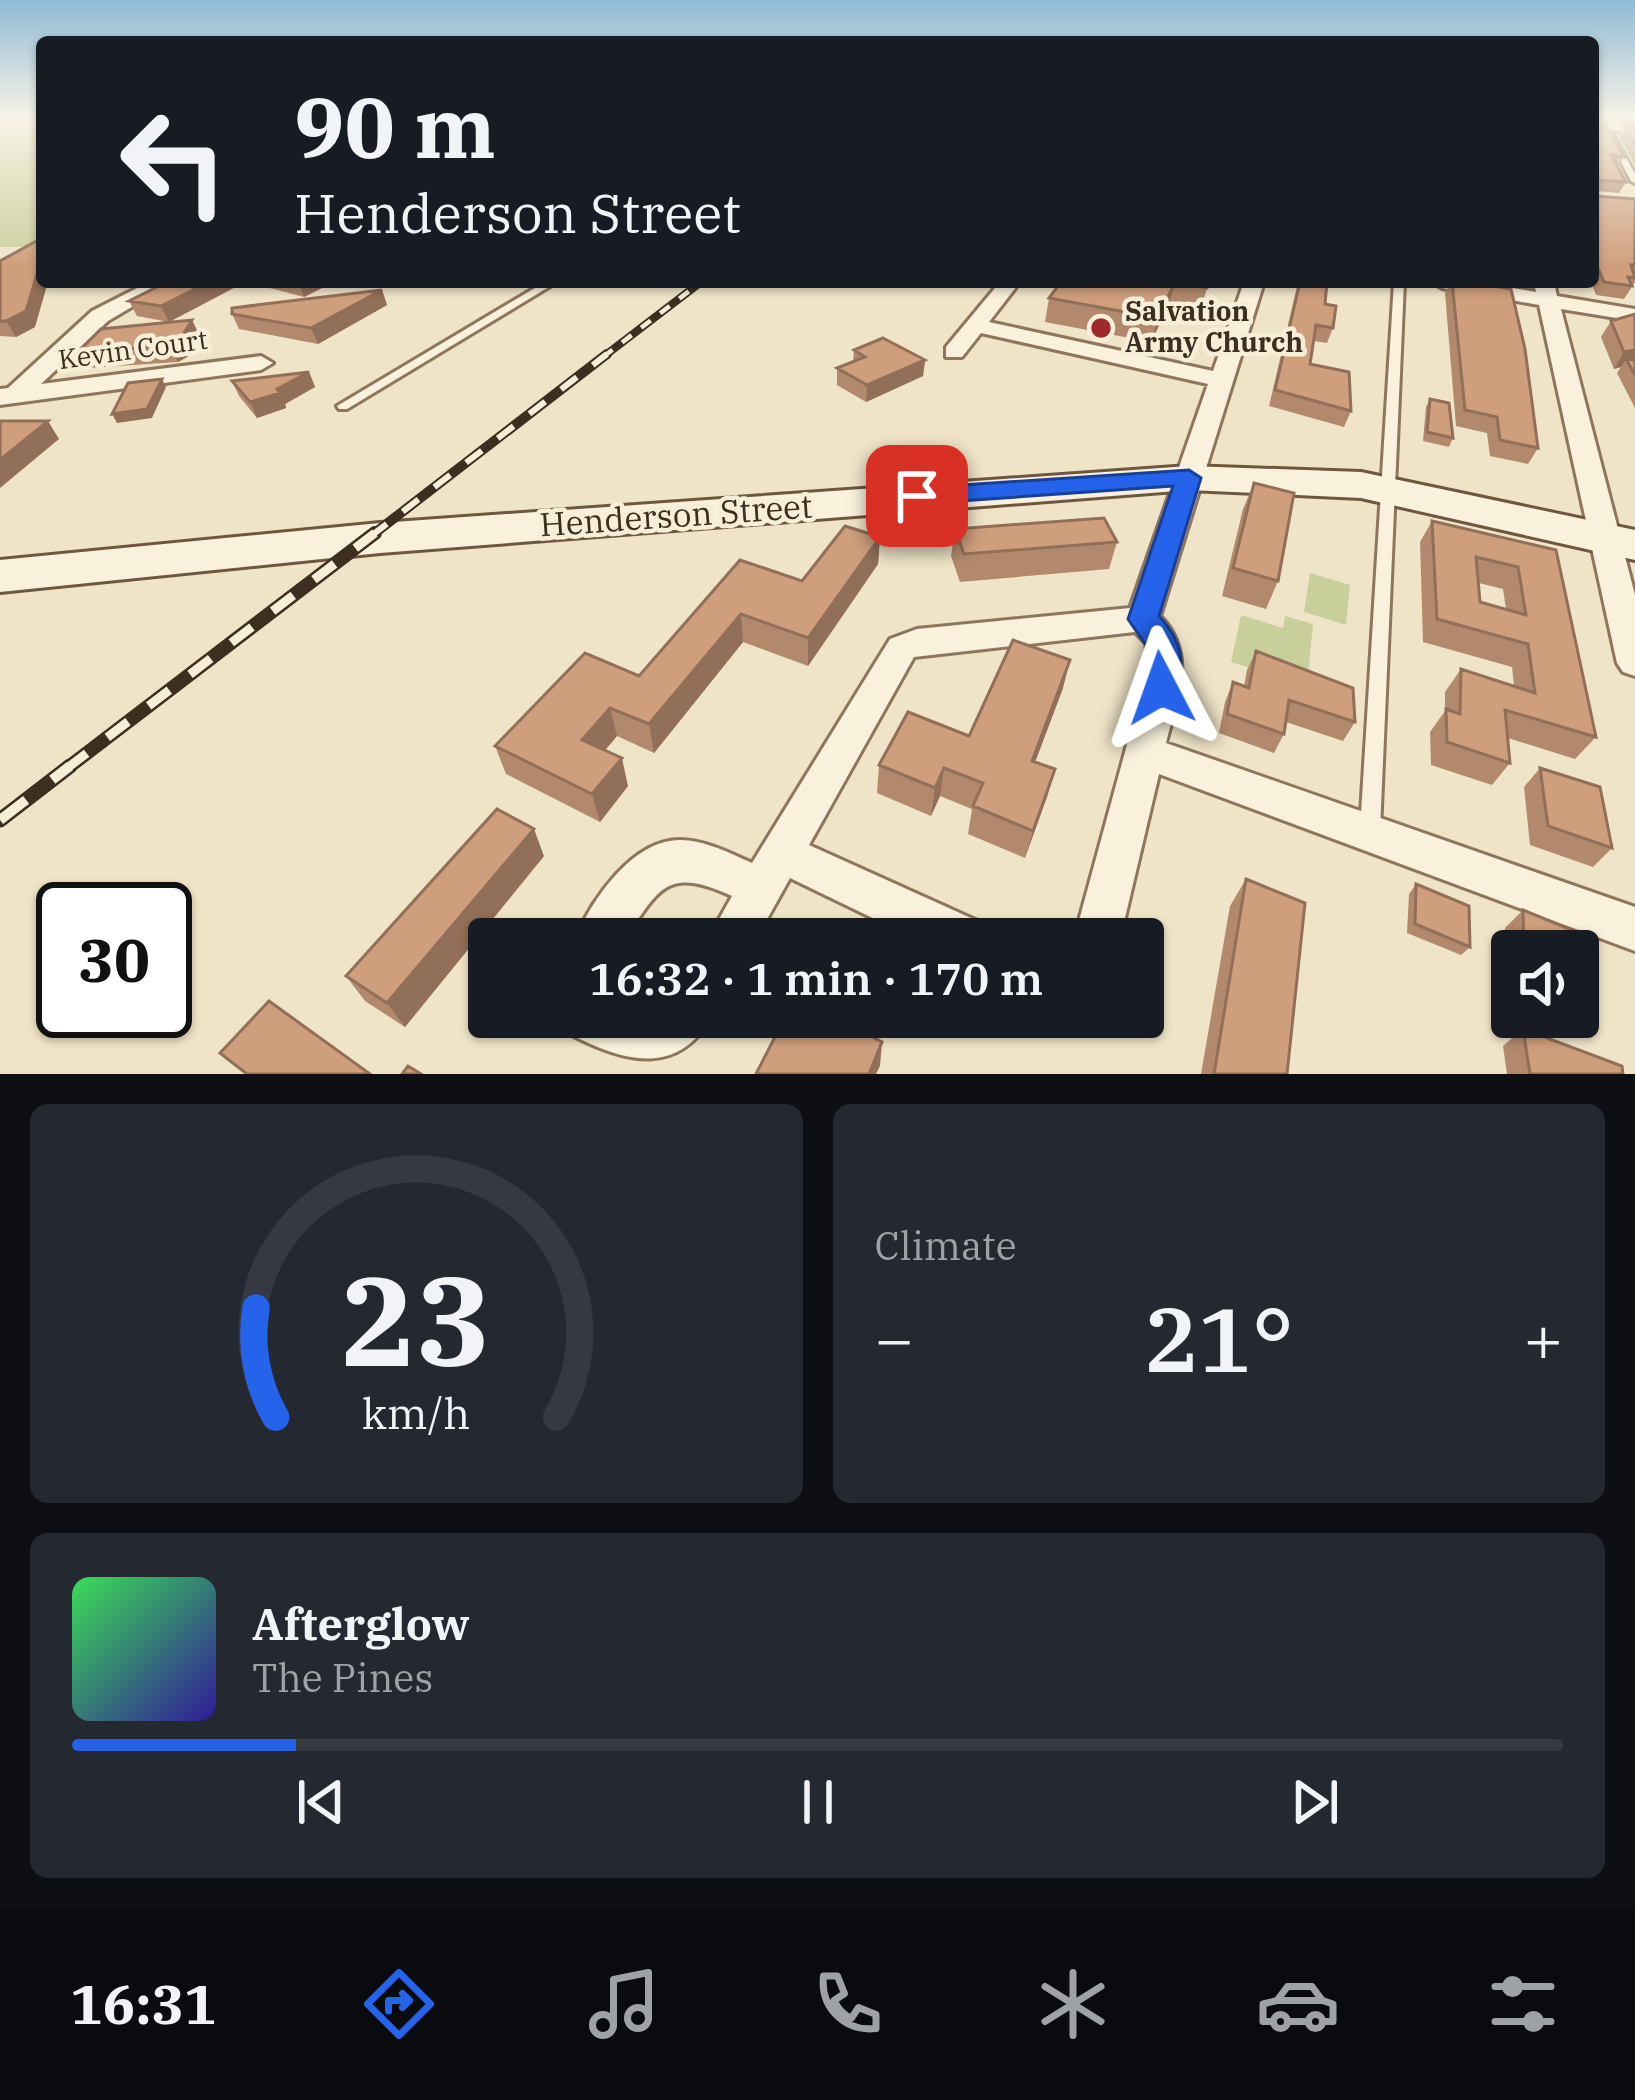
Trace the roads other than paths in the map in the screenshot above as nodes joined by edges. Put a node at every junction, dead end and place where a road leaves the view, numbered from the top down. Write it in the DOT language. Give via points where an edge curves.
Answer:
graph roads {
  1 [pos="153,288"];
  2 [pos="542,288"];
  3 [pos="1005,288"];
  4 [pos="1252,288"];
  5 [pos="1399,288"];
  6 [pos="1511,288"];
  7 [pos="1546,291"];
  8 [pos="1635,315"];
  9 [pos="976,325"];
  10 [pos="954,352"];
  11 [pos="261,363"];
  12 [pos="1220,380"];
  13 [pos="4,400"];
  14 [pos="343,406"];
  15 [pos="1189,478"];
  16 [pos="1386,490"];
  17 [pos="1620,541"];
  18 [pos="0,576"];
  19 [pos="1143,619"];
  20 [pos="1635,663"];
  21 [pos="1145,752"];
  22 [pos="1370,833"];
  23 [pos="771,870"];
  24 [pos="613,918"];
  25 [pos="743,918"];
  26 [pos="907,918"];
  27 [pos="1102,918"];
  28 [pos="1635,929"];
  29 [pos="636,1038"];
  30 [pos="670,1038"];
  1 -- 13 [label="street" via="100,316"];
  2 -- 14 [label="lane"];
  3 -- 9 [label="street"];
  4 -- 12 [label="street"];
  5 -- 16 [label="lane"];
  6 -- 7 [label="street"];
  7 -- 8 [label="street"];
  7 -- 17 [label="street"];
  9 -- 10 [label="street"];
  9 -- 12 [label="street"];
  11 -- 13 [label="street, Kevin Court"];
  12 -- 15 [label="street"];
  15 -- 16 [label="main road, Henderson Street"];
  15 -- 18 [label="main road, Henderson Street" via="318,543"];
  15 -- 19 [label="street"];
  16 -- 17 [label="main road, Henderson Street"];
  16 -- 22 [label="lane"];
  17 -- 20 [label="street"];
  19 -- 21 [label="street" via="1162,639 1167,664"];
  19 -- 23 [label="street" via="902,648"];
  21 -- 22 [label="street"];
  21 -- 27 [label="street"];
  22 -- 28 [label="street"];
  23 -- 24 [label="street" via="693,856 664,862 639,880"];
  23 -- 25 [label="street"];
  23 -- 26 [label="street"];
  29 -- 30 [label="street" via="652,1045"];
}
